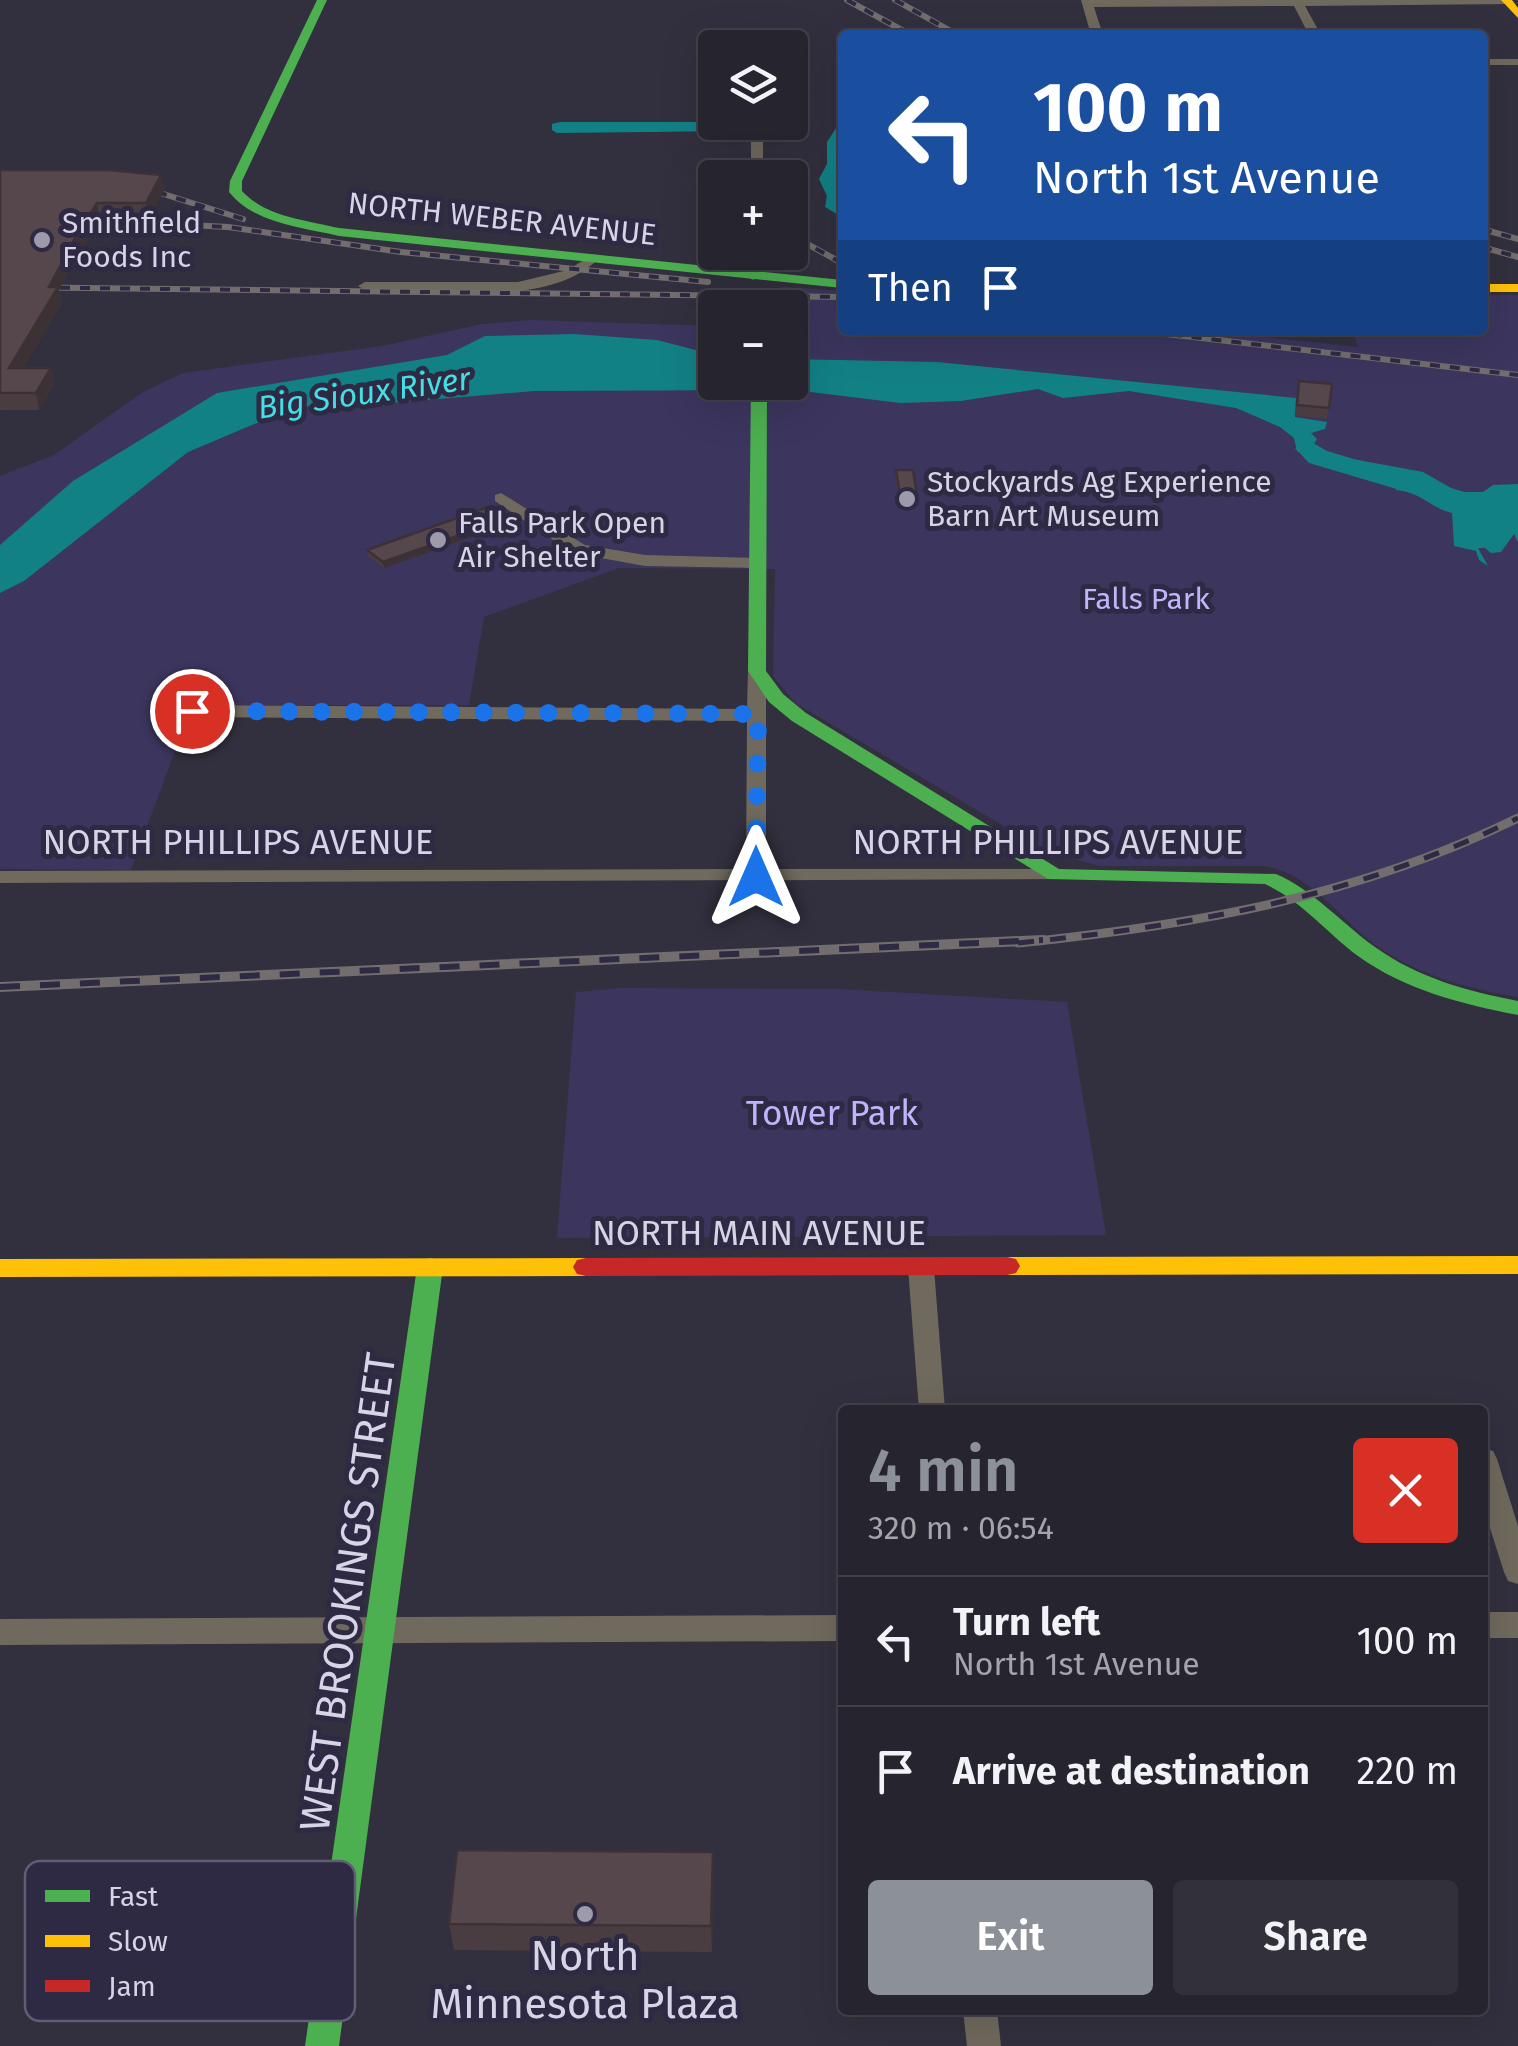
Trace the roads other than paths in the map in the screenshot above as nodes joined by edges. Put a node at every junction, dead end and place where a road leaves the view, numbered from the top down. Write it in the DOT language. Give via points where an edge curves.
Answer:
graph roads {
  1 [pos="322,0"];
  2 [pos="1507,0"];
  3 [pos="1086,2"];
  4 [pos="1297,2"];
  5 [pos="1518,15"];
  6 [pos="1095,30"];
  7 [pos="1312,30"];
  8 [pos="1488,62"];
  9 [pos="1518,62"];
  10 [pos="590,260"];
  11 [pos="756,274"];
  12 [pos="838,284"];
  13 [pos="365,286"];
  14 [pos="1488,288"];
  15 [pos="1518,288"];
  16 [pos="759,400"];
  17 [pos="501,498"];
  18 [pos="758,564"];
  19 [pos="757,671"];
  20 [pos="192,711"];
  21 [pos="758,714"];
  22 [pos="1055,875"];
  23 [pos="0,877"];
  24 [pos="756,877"];
  25 [pos="1518,1008"];
  26 [pos="1518,1265"];
  27 [pos="430,1267"];
  28 [pos="0,1268"];
  29 [pos="920,1268"];
  30 [pos="932,1405"];
  31 [pos="1488,1475"];
  32 [pos="1518,1572"];
  33 [pos="1488,1625"];
  34 [pos="1518,1625"];
  35 [pos="838,1628"];
  36 [pos="380,1629"];
  37 [pos="0,1632"];
  38 [pos="348,1861"];
  39 [pos="981,2015"];
  40 [pos="325,2021"];
  41 [pos="322,2046"];
  42 [pos="984,2046"];
  1 -- 10 [label="street, NORTH WEBER AVENUE" via="236,182 249,206 303,225"];
  2 -- 4 [label="street"];
  2 -- 5 [label="street"];
  3 -- 4 [label="street"];
  3 -- 6 [label="street"];
  4 -- 7 [label="street"];
  8 -- 9 [label="street"];
  10 -- 11 [label="street, NORTH WEBER AVENUE"];
  10 -- 13 [label="street" via="570,277 539,284"];
  11 -- 12 [label="street, NORTH WEBER AVENUE"];
  14 -- 15 [label="street"];
  16 -- 18 [label="street"];
  17 -- 18 [label="street" via="593,553"];
  18 -- 19 [label="street"];
  19 -- 21 [label="street"];
  19 -- 22 [label="street" via="799,717"];
  20 -- 21 [label="street"];
  21 -- 24 [label="street"];
  22 -- 24 [label="street, NORTH PHILLIPS AVENUE"];
  22 -- 25 [label="street, NORTH PHILLIPS AVENUE" via="1269,878 1299,891 1392,967 1454,993"];
  23 -- 24 [label="street, NORTH PHILLIPS AVENUE"];
  26 -- 29 [label="street, NORTH MAIN AVENUE"];
  27 -- 28 [label="street, NORTH MAIN AVENUE"];
  27 -- 29 [label="street, NORTH MAIN AVENUE"];
  27 -- 36 [label="street, WEST BROOKINGS STREET"];
  29 -- 30 [label="street"];
  31 -- 32 [label="street"];
  33 -- 34 [label="street"];
  35 -- 36 [label="street"];
  36 -- 37 [label="street"];
  36 -- 38 [label="street, WEST BROOKINGS STREET"];
  39 -- 42 [label="street"];
  40 -- 41 [label="street, WEST BROOKINGS STREET"];
}
